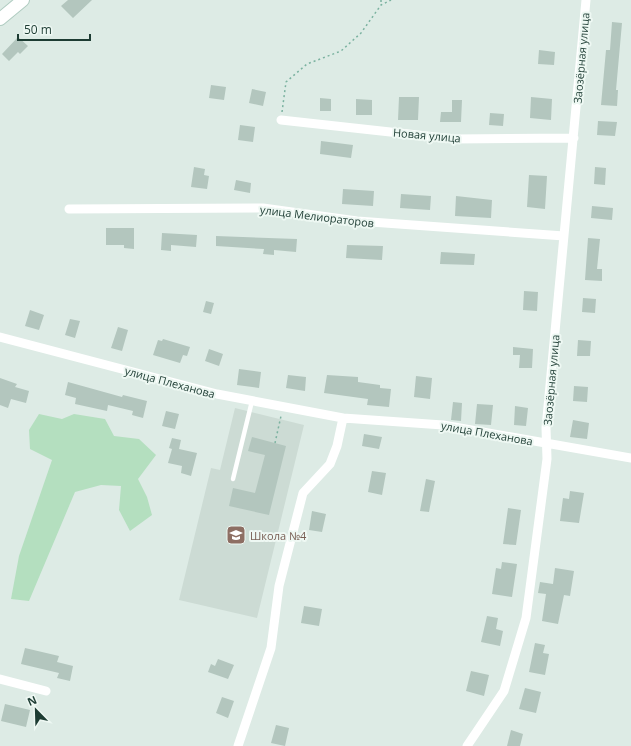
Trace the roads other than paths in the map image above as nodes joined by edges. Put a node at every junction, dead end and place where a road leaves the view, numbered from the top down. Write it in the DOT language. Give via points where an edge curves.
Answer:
graph roads {
  1 [pos="23,0"];
  2 [pos="586,0"];
  3 [pos="0,19"];
  4 [pos="281,120"];
  5 [pos="574,138"];
  6 [pos="69,209"];
  7 [pos="564,236"];
  8 [pos="0,337"];
  9 [pos="252,401"];
  10 [pos="343,418"];
  11 [pos="546,443"];
  12 [pos="631,458"];
  13 [pos="233,479"];
  14 [pos="0,679"];
  15 [pos="46,691"];
  16 [pos="238,746"];
  17 [pos="467,746"];
  1 -- 3 [label="main road"];
  2 -- 5 [label="street, Заозёрная улица"];
  4 -- 5 [label="street, Новая улица" via="454,139"];
  5 -- 7 [label="street, Заозёрная улица"];
  6 -- 7 [label="street, улица Мелиораторов" via="263,208 358,221"];
  7 -- 11 [label="street, Заозёрная улица"];
  8 -- 9 [label="street, улица Плеханова"];
  9 -- 10 [label="street, улица Плеханова"];
  9 -- 13 [label="lane"];
  10 -- 11 [label="street, улица Плеханова" via="444,425"];
  10 -- 16 [label="street" via="330,464 303,493 279,586 271,648"];
  11 -- 12 [label="street, улица Плеханова"];
  11 -- 17 [label="street, Заозёрная улица" via="547,459 526,618 504,691"];
  14 -- 15 [label="street"];
}
